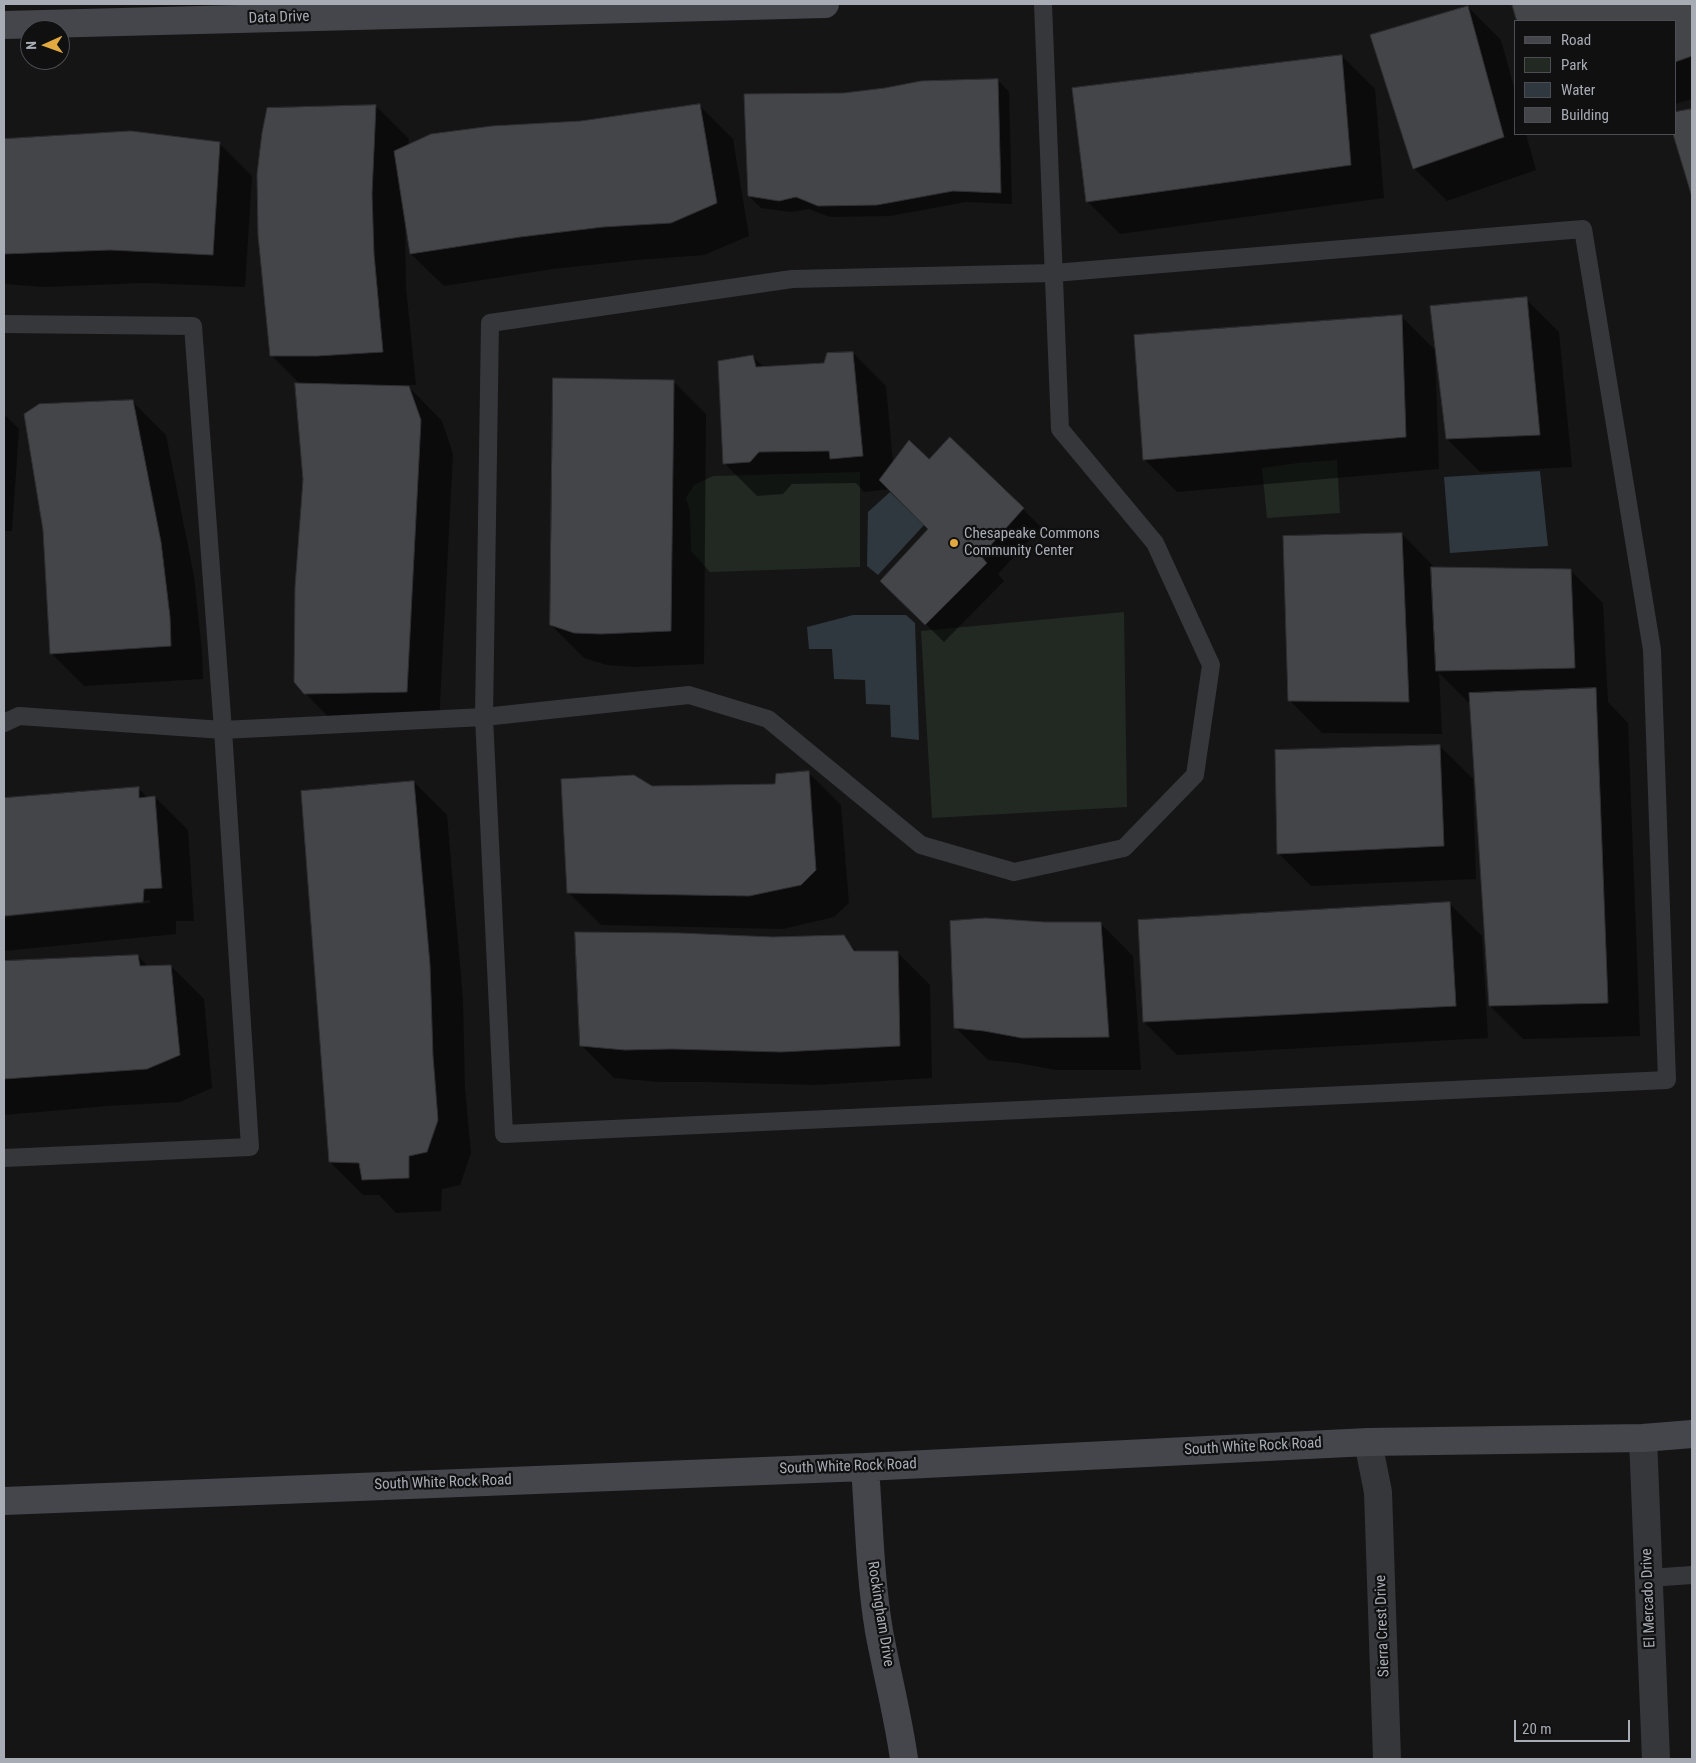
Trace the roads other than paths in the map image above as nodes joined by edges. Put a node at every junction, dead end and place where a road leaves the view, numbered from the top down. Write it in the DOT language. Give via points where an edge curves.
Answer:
graph roads {
  1 [pos="825,4"];
  2 [pos="1043,4"];
  3 [pos="4,25"];
  4 [pos="1054,273"];
  5 [pos="4,324"];
  6 [pos="484,717"];
  7 [pos="4,723"];
  8 [pos="223,730"];
  9 [pos="4,1158"];
  10 [pos="1692,1434"];
  11 [pos="1643,1438"];
  12 [pos="1368,1442"];
  13 [pos="865,1467"];
  14 [pos="4,1501"];
  15 [pos="1692,1574"];
  16 [pos="1649,1578"];
  17 [pos="904,1759"];
  18 [pos="1387,1759"];
  19 [pos="1656,1759"];
  1 -- 3 [label="street, Data Drive"];
  2 -- 4 [label="lane"];
  4 -- 6 [label="lane" via="792,279 490,324"];
  4 -- 6 [label="lane" via="1060,429 1155,543 1211,665 1195,776 1124,848 1014,872 922,845 768,719 689,695"];
  4 -- 6 [label="lane" via="1583,229 1652,650 1667,1080 504,1134"];
  5 -- 8 [label="lane" via="193,326"];
  6 -- 8 [label="lane"];
  7 -- 8 [label="lane" via="19,716"];
  8 -- 9 [label="lane" via="250,1147"];
  10 -- 11 [label="street, South White Rock Road"];
  11 -- 12 [label="street, South White Rock Road"];
  11 -- 16 [label="street, El Mercado Drive"];
  12 -- 13 [label="street, South White Rock Road"];
  12 -- 18 [label="street, Sierra Crest Drive" via="1378,1492"];
  13 -- 14 [label="street, South White Rock Road"];
  13 -- 17 [label="street, Rockingham Drive" via="873,1584"];
  15 -- 16 [label="lane"];
  16 -- 19 [label="street, El Mercado Drive"];
}
